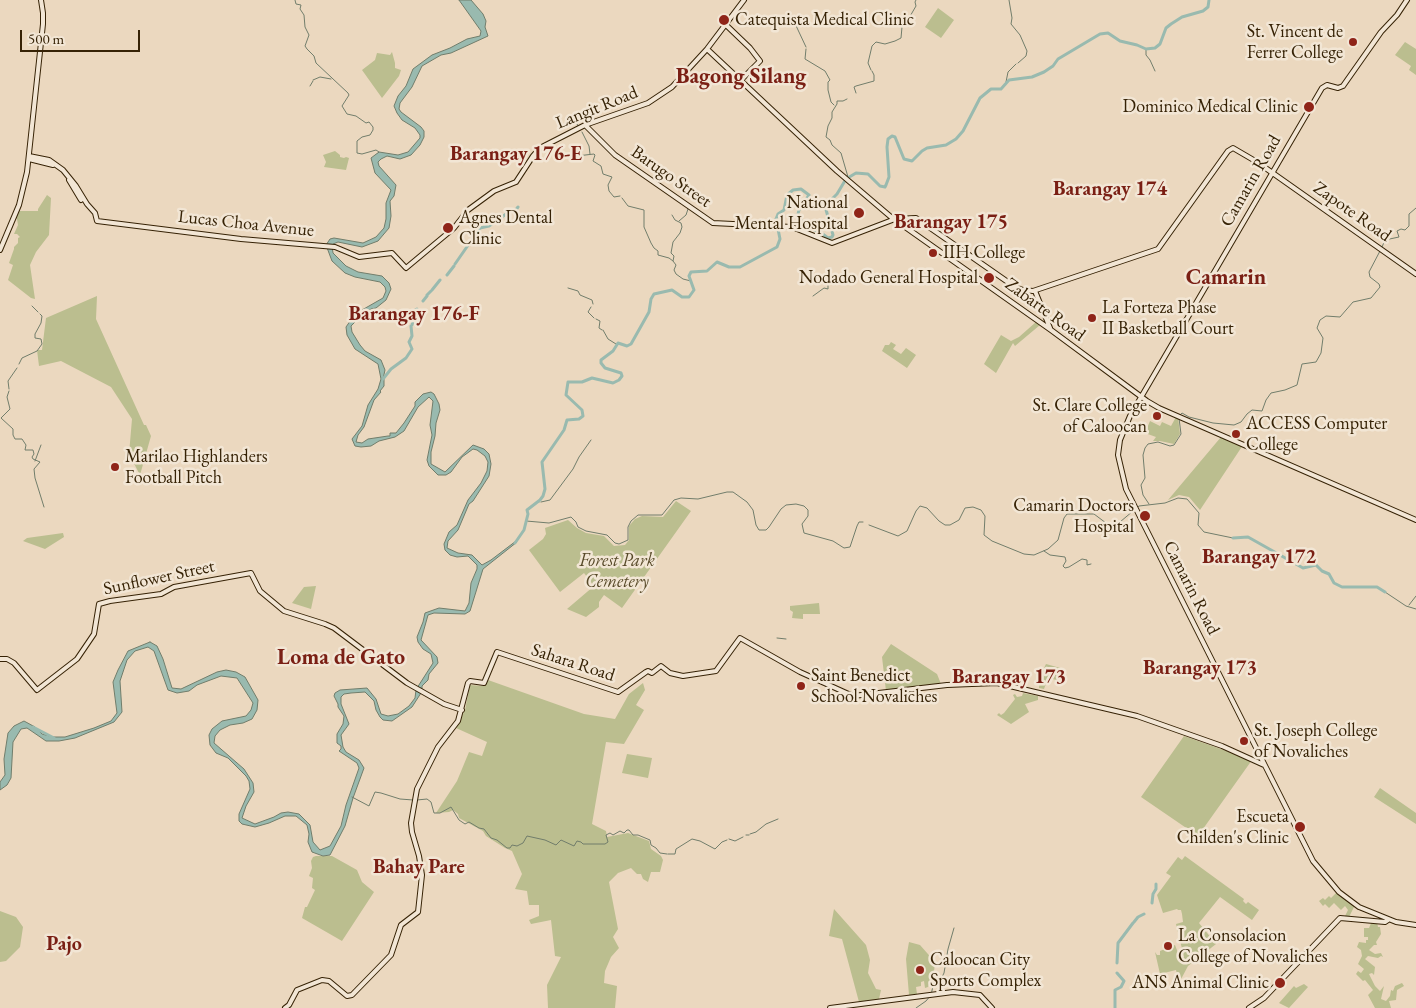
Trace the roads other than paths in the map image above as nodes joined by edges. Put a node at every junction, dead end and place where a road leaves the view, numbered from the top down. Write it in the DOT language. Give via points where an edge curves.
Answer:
graph roads {
  1 [pos="40,0"];
  2 [pos="744,0"];
  3 [pos="1407,0"];
  4 [pos="725,24"];
  5 [pos="707,49"];
  6 [pos="741,80"];
  7 [pos="585,125"];
  8 [pos="29,158"];
  9 [pos="1272,172"];
  10 [pos="895,219"];
  11 [pos="333,246"];
  12 [pos="0,250"];
  13 [pos="1416,274"];
  14 [pos="1035,291"];
  15 [pos="1051,330"];
  16 [pos="1142,397"];
  17 [pos="1416,520"];
  18 [pos="0,659"];
  19 [pos="462,710"];
  20 [pos="1260,755"];
  21 [pos="1255,760"];
  22 [pos="1264,765"];
  23 [pos="1381,919"];
  24 [pos="1416,925"];
  25 [pos="285,1008"];
  26 [pos="830,1008"];
  27 [pos="992,1008"];
  28 [pos="1249,1008"];
  1 -- 8 [label="main road" via="43,24"];
  2 -- 4 [label="main road, Langit Road"];
  3 -- 9 [label="main road, Camarin Road" via="1343,86 1324,87"];
  4 -- 5 [label="main road, Langit Road"];
  4 -- 6 [label="main road" via="760,61"];
  5 -- 6 [label="main road, Zabarte Road"];
  5 -- 7 [label="main road, Langit Road" via="678,82 654,100"];
  6 -- 10 [label="main road, Zabarte Road" via="842,175"];
  7 -- 10 [label="main road, Barugo Street" via="615,155 714,224 793,227 832,243"];
  7 -- 11 [label="main road, Langit Road" via="540,148 514,183 494,191 468,210 454,228 406,268 392,253 359,257"];
  8 -- 11 [label="main road, Lucas Choa Avenue" via="49,160 59,166 97,221 241,239"];
  8 -- 12 [label="main road" via="19,205"];
  9 -- 13 [label="main road, Zapote Road"];
  9 -- 14 [label="main road, Zapote Road" via="1230,148 1158,249"];
  9 -- 16 [label="main road, Camarin Road"];
  10 -- 14 [label="main road" via="916,218 1015,287"];
  10 -- 15 [label="main road, Zabarte Road"];
  14 -- 15 [label="main road"];
  15 -- 16 [label="main road, Zabarte Road"];
  16 -- 17 [label="main road, Zabarte Road" via="1159,408"];
  16 -- 20 [label="main road, Camarin Road" via="1120,440 1119,459 1124,484"];
  18 -- 19 [label="main road, Sunflower Street" via="10,660 37,690 74,661 94,634 100,604 251,573 260,591 284,611 334,628 413,687"];
  19 -- 21 [label="main road, Sahara Road" via="468,683 484,683 497,652 618,692 646,672 652,673 661,666 670,673 683,676 716,671 740,638 800,672 853,696 947,685 997,683 1134,716"];
  19 -- 25 [label="main road" via="456,725 434,756 414,799 412,830 422,875 420,910 401,925 391,955 352,995 347,996 322,980 297,990"];
  20 -- 21 [label="main road"];
  20 -- 22 [label="main road, Camarin Road"];
  21 -- 22 [label="main road"];
  22 -- 23 [label="main road, Camarin Road" via="1320,871 1350,901"];
  23 -- 24 [label="main road, Camarin Road"];
  23 -- 28 [label="main road" via="1340,918 1264,998"];
  26 -- 27 [label="main road" via="959,992 980,995"];
}
